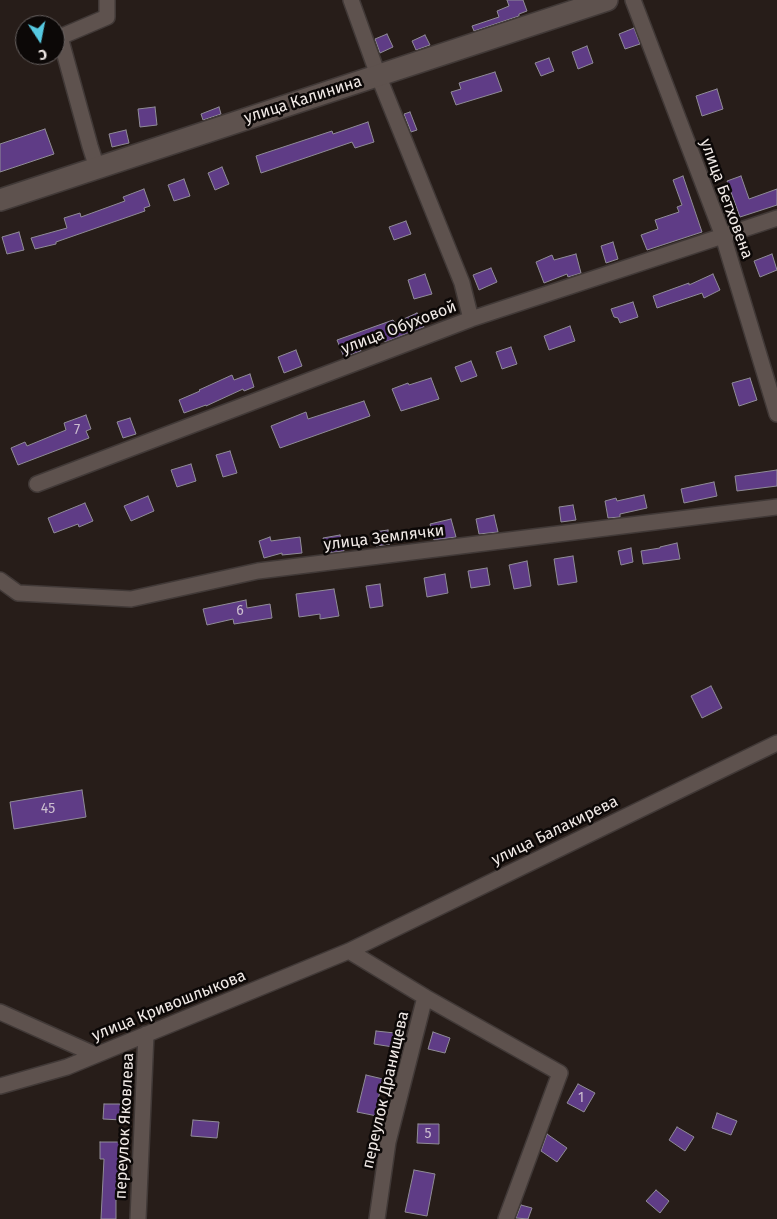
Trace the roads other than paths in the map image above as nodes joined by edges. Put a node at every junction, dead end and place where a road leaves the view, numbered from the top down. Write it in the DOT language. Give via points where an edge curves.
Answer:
graph roads {
  1 [pos="107,0"];
  2 [pos="351,0"];
  3 [pos="607,0"];
  4 [pos="633,0"];
  5 [pos="378,76"];
  6 [pos="97,168"];
  7 [pos="0,200"];
  8 [pos="777,218"];
  9 [pos="723,236"];
  10 [pos="471,319"];
  11 [pos="777,414"];
  12 [pos="37,484"];
  13 [pos="777,507"];
  14 [pos="0,580"];
  15 [pos="777,743"];
  16 [pos="349,951"];
  17 [pos="425,998"];
  18 [pos="0,1012"];
  19 [pos="146,1034"];
  20 [pos="96,1055"];
  21 [pos="0,1086"];
  22 [pos="138,1219"];
  23 [pos="377,1219"];
  24 [pos="506,1219"];
  1 -- 6 [label="street" via="108,17 60,37"];
  2 -- 5 [label="street"];
  3 -- 5 [label="street, улица Калинина"];
  4 -- 9 [label="street, улица Бетховена"];
  5 -- 6 [label="street, улица Калинина"];
  5 -- 10 [label="street" via="462,283"];
  6 -- 7 [label="street, улица Калинина"];
  8 -- 9 [label="street, улица Обуховой"];
  9 -- 10 [label="street, улица Обуховой"];
  9 -- 11 [label="street, улица Бетховена"];
  10 -- 12 [label="street, улица Обуховой"];
  13 -- 14 [label="street, улица Землячки" via="258,571 131,599 18,593"];
  15 -- 16 [label="street, улица Балакирева"];
  16 -- 17 [label="street, переулок Дранищева"];
  16 -- 19 [label="street, улица Кривошлыкова"];
  17 -- 23 [label="street, переулок Дранищева" via="388,1142"];
  17 -- 24 [label="street" via="560,1073"];
  18 -- 20 [label="street"];
  19 -- 20 [label="street, улица Кривошлыкова"];
  19 -- 22 [label="street, переулок Яковлева"];
  20 -- 21 [label="street, улица Кривошлыкова" via="67,1067"];
}
